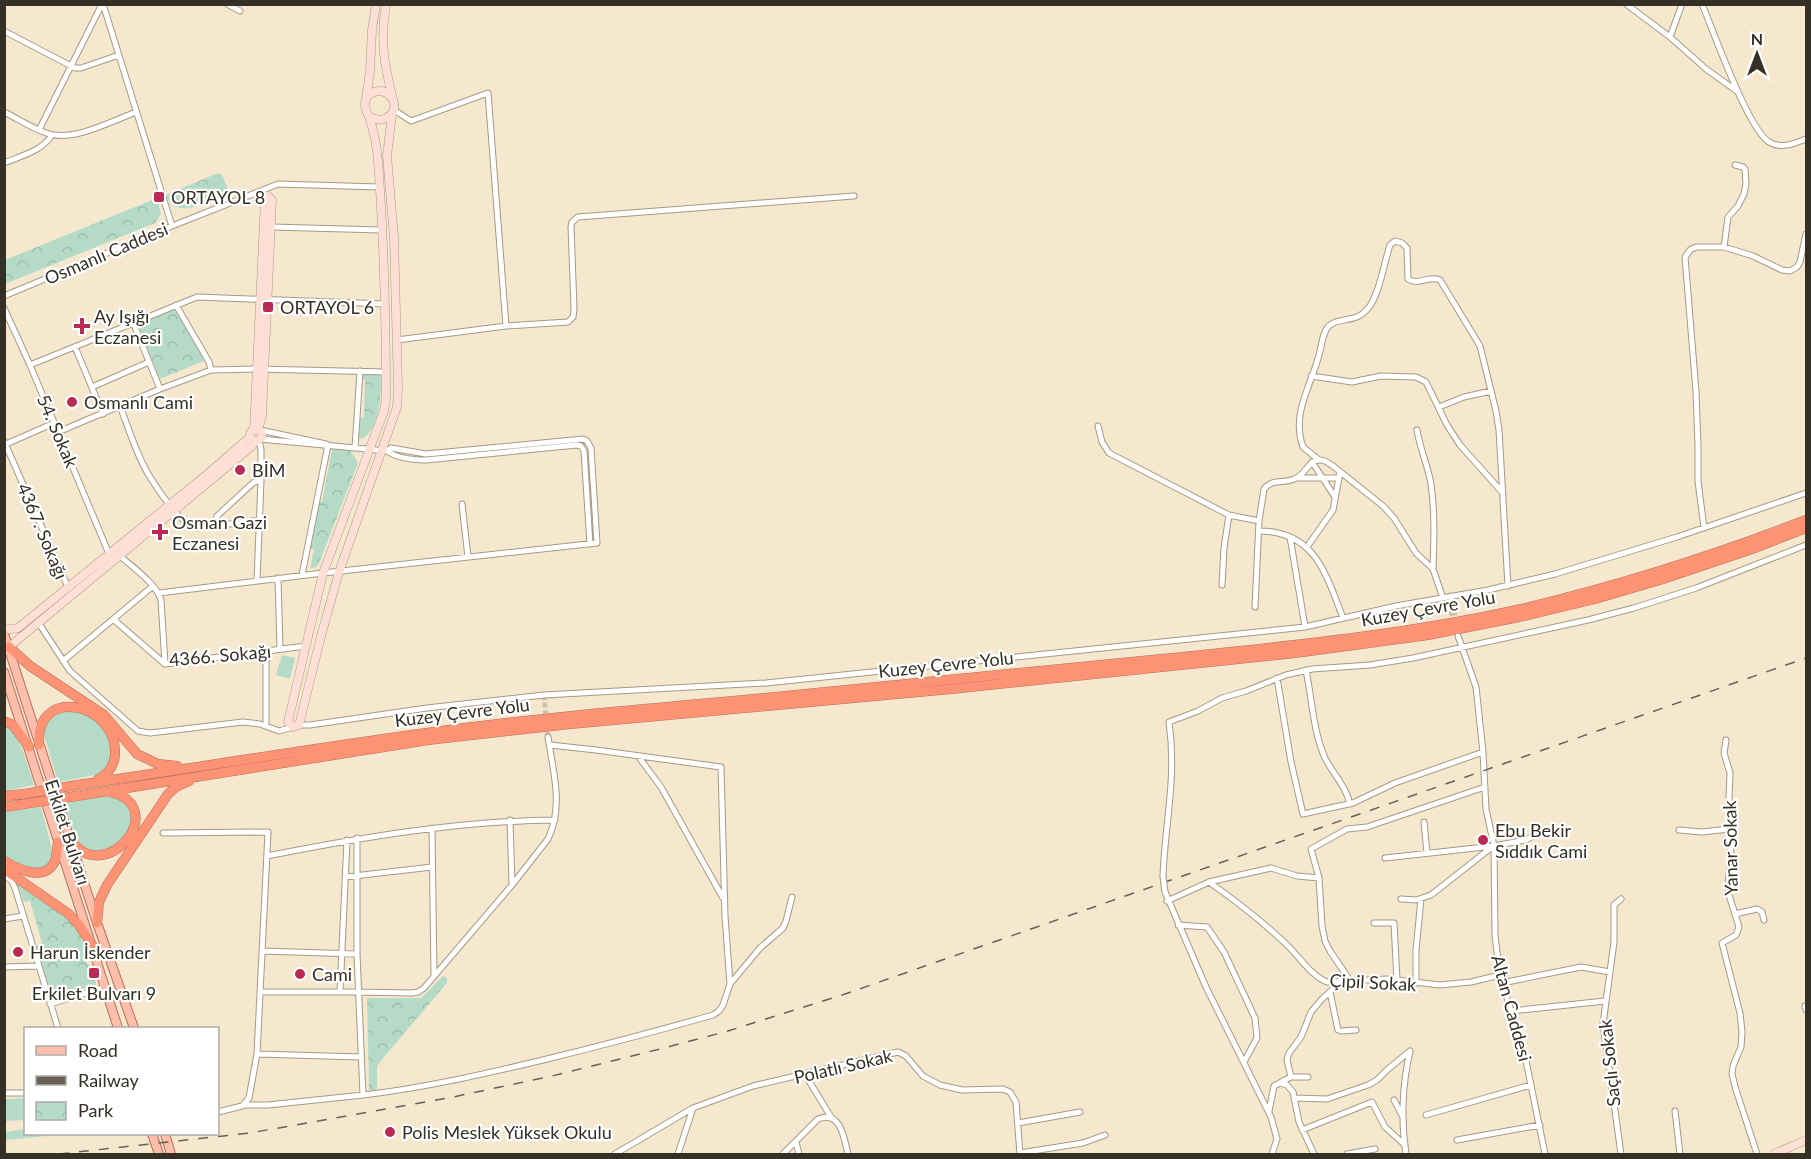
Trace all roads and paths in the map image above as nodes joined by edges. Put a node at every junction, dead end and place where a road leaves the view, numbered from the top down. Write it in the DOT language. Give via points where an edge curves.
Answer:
graph roads {
  1 [pos="103,4"];
  2 [pos="227,4"];
  3 [pos="376,4"];
  4 [pos="386,4"];
  5 [pos="1626,4"];
  6 [pos="1682,4"];
  7 [pos="1702,4"];
  8 [pos="240,11"];
  9 [pos="4,31"];
  10 [pos="1670,37"];
  11 [pos="118,55"];
  12 [pos="71,66"];
  13 [pos="1739,92"];
  14 [pos="366,99"];
  15 [pos="393,100"];
  16 [pos="4,112"];
  17 [pos="136,112"];
  18 [pos="393,112"];
  19 [pos="370,117"];
  20 [pos="39,130"];
  21 [pos="52,135"];
  22 [pos="1806,139"];
  23 [pos="4,163"];
  24 [pos="1735,165"];
  25 [pos="379,187"];
  26 [pos="268,192"];
  27 [pos="854,196"];
  28 [pos="172,226"];
  29 [pos="271,227"];
  30 [pos="381,230"];
  31 [pos="1806,234"];
  32 [pos="1724,247"];
  33 [pos="4,296"];
  34 [pos="264,300"];
  35 [pos="385,304"];
  36 [pos="176,305"];
  37 [pos="4,308"];
  38 [pos="133,322"];
  39 [pos="506,326"];
  40 [pos="397,340"];
  41 [pos="75,347"];
  42 [pos="150,362"];
  43 [pos="30,365"];
  44 [pos="261,369"];
  45 [pos="211,370"];
  46 [pos="360,371"];
  47 [pos="386,372"];
  48 [pos="1311,376"];
  49 [pos="92,387"];
  50 [pos="160,389"];
  51 [pos="1491,392"];
  52 [pos="120,406"];
  53 [pos="1439,407"];
  54 [pos="103,414"];
  55 [pos="54,423"];
  56 [pos="1098,426"];
  57 [pos="1417,430"];
  58 [pos="58,432"];
  59 [pos="256,435"];
  60 [pos="587,441"];
  61 [pos="5,443"];
  62 [pos="328,445"];
  63 [pos="583,447"];
  64 [pos="355,448"];
  65 [pos="370,449"];
  66 [pos="384,451"];
  67 [pos="1319,460"];
  68 [pos="1312,462"];
  69 [pos="1340,475"];
  70 [pos="1297,478"];
  71 [pos="1323,478"];
  72 [pos="261,480"];
  73 [pos="1502,492"];
  74 [pos="1806,493"];
  75 [pos="1335,496"];
  76 [pos="462,504"];
  77 [pos="172,508"];
  78 [pos="1228,515"];
  79 [pos="261,520"];
  80 [pos="1806,520"];
  81 [pos="1259,521"];
  82 [pos="214,526"];
  83 [pos="1704,528"];
  84 [pos="1806,528"];
  85 [pos="1259,531"];
  86 [pos="1290,537"];
  87 [pos="590,544"];
  88 [pos="1806,545"];
  89 [pos="1307,548"];
  90 [pos="109,554"];
  91 [pos="119,555"];
  92 [pos="468,557"];
  93 [pos="1433,569"];
  94 [pos="339,572"];
  95 [pos="323,573"];
  96 [pos="302,575"];
  97 [pos="278,578"];
  98 [pos="257,581"];
  99 [pos="1221,585"];
  100 [pos="153,586"];
  101 [pos="1508,586"];
  102 [pos="68,588"];
  103 [pos="159,594"];
  104 [pos="1450,596"];
  105 [pos="1443,598"];
  106 [pos="1255,607"];
  107 [pos="1452,608"];
  108 [pos="1343,618"];
  109 [pos="113,619"];
  110 [pos="38,622"];
  111 [pos="1305,627"];
  112 [pos="4,632"];
  113 [pos="1458,636"];
  114 [pos="306,646"];
  115 [pos="9,647"];
  116 [pos="1462,647"];
  117 [pos="280,649"];
  118 [pos="266,651"];
  119 [pos="63,661"];
  120 [pos="165,664"];
  121 [pos="1306,670"];
  122 [pos="4,672"];
  123 [pos="1277,678"];
  124 [pos="4,721"];
  125 [pos="266,726"];
  126 [pos="296,726"];
  127 [pos="548,737"];
  128 [pos="1725,740"];
  129 [pos="39,745"];
  130 [pos="550,745"];
  131 [pos="28,747"];
  132 [pos="1484,752"];
  133 [pos="638,756"];
  134 [pos="212,765"];
  135 [pos="199,777"];
  136 [pos="77,785"];
  137 [pos="1485,787"];
  138 [pos="102,792"];
  139 [pos="6,796"];
  140 [pos="24,799"];
  141 [pos="1350,804"];
  142 [pos="6,807"];
  143 [pos="510,820"];
  144 [pos="555,820"];
  145 [pos="1424,822"];
  146 [pos="432,828"];
  147 [pos="1729,829"];
  148 [pos="1679,830"];
  149 [pos="1540,832"];
  150 [pos="163,833"];
  151 [pos="357,838"];
  152 [pos="70,839"];
  153 [pos="347,840"];
  154 [pos="58,842"];
  155 [pos="1494,846"];
  156 [pos="1427,854"];
  157 [pos="267,856"];
  158 [pos="1385,858"];
  159 [pos="4,861"];
  160 [pos="432,867"];
  161 [pos="4,869"];
  162 [pos="357,875"];
  163 [pos="4,876"];
  164 [pos="345,877"];
  165 [pos="1319,878"];
  166 [pos="1209,882"];
  167 [pos="512,885"];
  168 [pos="792,897"];
  169 [pos="1401,899"];
  170 [pos="1421,899"];
  171 [pos="1621,899"];
  172 [pos="724,900"];
  173 [pos="1167,901"];
  174 [pos="1735,914"];
  175 [pos="23,916"];
  176 [pos="4,919"];
  177 [pos="1764,920"];
  178 [pos="97,923"];
  179 [pos="1374,923"];
  180 [pos="1178,925"];
  181 [pos="94,948"];
  182 [pos="262,951"];
  183 [pos="342,953"];
  184 [pos="357,954"];
  185 [pos="39,966"];
  186 [pos="4,967"];
  187 [pos="1610,972"];
  188 [pos="1500,975"];
  189 [pos="434,977"];
  190 [pos="1397,980"];
  191 [pos="1351,982"];
  192 [pos="1338,983"];
  193 [pos="1416,983"];
  194 [pos="1503,983"];
  195 [pos="730,984"];
  196 [pos="105,987"];
  197 [pos="260,992"];
  198 [pos="340,992"];
  199 [pos="358,992"];
  200 [pos="1330,992"];
  201 [pos="1605,1001"];
  202 [pos="50,1004"];
  203 [pos="1511,1011"];
  204 [pos="57,1027"];
  205 [pos="117,1027"];
  206 [pos="133,1027"];
  207 [pos="1356,1030"];
  208 [pos="257,1054"];
  209 [pos="361,1057"];
  210 [pos="1244,1062"];
  211 [pos="1291,1077"];
  212 [pos="1308,1077"];
  213 [pos="809,1081"];
  214 [pos="1278,1083"];
  215 [pos="1531,1085"];
  216 [pos="4,1093"];
  217 [pos="24,1093"];
  218 [pos="363,1095"];
  219 [pos="1294,1098"];
  220 [pos="1394,1100"];
  221 [pos="244,1105"];
  222 [pos="693,1108"];
  223 [pos="1269,1111"];
  224 [pos="1675,1111"];
  225 [pos="219,1112"];
  226 [pos="1080,1112"];
  227 [pos="1426,1115"];
  228 [pos="831,1117"];
  229 [pos="1403,1117"];
  230 [pos="1018,1123"];
  231 [pos="1540,1125"];
  232 [pos="1302,1130"];
  233 [pos="152,1135"];
  234 [pos="165,1135"];
  235 [pos="1105,1135"];
  236 [pos="1457,1140"];
  237 [pos="1806,1140"];
  238 [pos="796,1142"];
  239 [pos="1405,1145"];
  240 [pos="1374,1149"];
  241 [pos="1020,1154"];
  242 [pos="159,1155"];
  243 [pos="171,1155"];
  244 [pos="615,1155"];
  245 [pos="678,1155"];
  246 [pos="783,1155"];
  247 [pos="799,1155"];
  248 [pos="848,1155"];
  249 [pos="1272,1155"];
  250 [pos="1314,1155"];
  251 [pos="1347,1155"];
  252 [pos="1406,1155"];
  253 [pos="1545,1155"];
  254 [pos="1621,1155"];
  255 [pos="1680,1155"];
  256 [pos="1757,1155"];
  257 [pos="1774,1155"];
  1 -- 11 [label="street"];
  1 -- 12 [label="street"];
  2 -- 8 [label="street"];
  3 -- 14 [label="street"];
  4 -- 15 [label="street" via="382,52"];
  5 -- 10 [label="street"];
  6 -- 10 [label="street"];
  7 -- 13 [label="street"];
  9 -- 12 [label="street"];
  10 -- 13 [label="street"];
  11 -- 12 [label="street" via="81,68"];
  11 -- 17 [label="street"];
  12 -- 20 [label="street"];
  13 -- 22 [label="street" via="1767,141 1784,146"];
  14 -- 15 [label="street" via="377,91 387,93"];
  14 -- 19 [label="street" via="365,109"];
  15 -- 18 [label="street"];
  16 -- 20 [label="street"];
  17 -- 21 [label="street" via="77,134"];
  17 -- 28 [label="street"];
  18 -- 19 [label="street" via="384,120"];
  18 -- 39 [label="street" via="411,121 488,93"];
  18 -- 40 [label="street" via="387,156"];
  19 -- 25 [label="street"];
  20 -- 21 [label="street"];
  21 -- 23 [label="street" via="40,147"];
  24 -- 32 [label="street" via="1745,169 1745,189 1728,217"];
  25 -- 26 [label="street, Osmanlı Caddesi" via="281,184"];
  25 -- 30 [label="street"];
  26 -- 28 [label="street, Osmanlı Caddesi"];
  26 -- 29 [label="street" via="272,200"];
  26 -- 34 [label="street"];
  27 -- 39 [label="street" via="578,217 571,227 572,319 566,323"];
  28 -- 33 [label="street, Osmanlı Caddesi"];
  29 -- 30 [label="street"];
  29 -- 34 [label="street"];
  30 -- 35 [label="street"];
  31 -- 32 [label="street" via="1798,264 1787,271"];
  32 -- 83 [label="street" via="1693,248 1685,261"];
  34 -- 35 [label="street"];
  34 -- 36 [label="street" via="204,297"];
  34 -- 44 [label="street"];
  35 -- 47 [label="street"];
  36 -- 38 [label="street"];
  36 -- 45 [label="street"];
  37 -- 43 [label="street, 54. Sokak"];
  38 -- 41 [label="street"];
  38 -- 42 [label="street"];
  39 -- 40 [label="street"];
  40 -- 66 [label="street" via="397,407"];
  41 -- 43 [label="street"];
  41 -- 49 [label="street"];
  42 -- 49 [label="street"];
  42 -- 50 [label="street"];
  43 -- 55 [label="street, 54. Sokak"];
  44 -- 45 [label="street"];
  44 -- 46 [label="street"];
  44 -- 59 [label="street" via="262,416"];
  45 -- 50 [label="street"];
  46 -- 47 [label="street"];
  46 -- 64 [label="street"];
  47 -- 65 [label="street" via="384,411"];
  48 -- 51 [label="street" via="1327,329 1367,309 1375,296 1390,245 1396,241 1406,246 1409,280 1434,278 1441,282 1480,346"];
  48 -- 53 [label="street" via="1352,382 1381,376 1419,377 1426,382"];
  48 -- 67 [label="street" via="1301,404 1300,430 1305,450"];
  49 -- 54 [label="street"];
  50 -- 52 [label="street"];
  51 -- 53 [label="street"];
  51 -- 73 [label="street" via="1499,430"];
  52 -- 54 [label="street"];
  52 -- 77 [label="street" via="146,471"];
  53 -- 73 [label="street" via="1464,451"];
  54 -- 58 [label="street"];
  55 -- 58 [label="street, 54. Sokak"];
  55 -- 61 [label="street"];
  56 -- 78 [label="street" via="1109,453"];
  57 -- 93 [label="street" via="1432,494"];
  58 -- 90 [label="street, 54. Sokak"];
  59 -- 62 [label="street"];
  59 -- 72 [label="street" via="261,450"];
  59 -- 77 [label="street"];
  60 -- 63 [label="street"];
  60 -- 66 [label="street" via="426,454 391,448"];
  60 -- 87 [label="street" via="591,448 597,543"];
  61 -- 102 [label="street, 4367. Sokağı"];
  62 -- 64 [label="street"];
  62 -- 96 [label="street"];
  63 -- 66 [label="street" via="426,460"];
  63 -- 87 [label="street"];
  64 -- 65 [label="street"];
  65 -- 66 [label="street"];
  65 -- 95 [label="street"];
  66 -- 94 [label="street"];
  67 -- 68 [label="street"];
  67 -- 69 [label="street" via="1326,461"];
  68 -- 70 [label="street"];
  68 -- 71 [label="street"];
  69 -- 71 [label="street"];
  69 -- 75 [label="street"];
  69 -- 93 [label="street" via="1389,512 1416,553"];
  70 -- 71 [label="street"];
  70 -- 81 [label="street" via="1265,486"];
  71 -- 75 [label="street"];
  72 -- 79 [label="street"];
  72 -- 82 [label="street" via="217,516"];
  73 -- 101 [label="street"];
  74 -- 83 [label="street"];
  75 -- 89 [label="street" via="1331,513"];
  76 -- 92 [label="street"];
  77 -- 82 [label="street" via="190,527"];
  77 -- 90 [label="street"];
  77 -- 91 [label="street"];
  78 -- 81 [label="street"];
  78 -- 99 [label="street"];
  79 -- 82 [label="street"];
  79 -- 98 [label="street"];
  80 -- 134 [label="highway, Kuzey Çevre Yolu" via="1750,542 1593,591 1429,627 976,678 569,716 429,732"];
  81 -- 85 [label="street"];
  83 -- 101 [label="street"];
  84 -- 135 [label="highway, Kuzey Çevre Yolu" via="1606,596 1428,635 1259,657 523,729 428,740"];
  85 -- 86 [label="street"];
  85 -- 106 [label="street"];
  86 -- 89 [label="street"];
  86 -- 111 [label="street"];
  87 -- 92 [label="street"];
  88 -- 116 [label="street" via="1634,608"];
  89 -- 108 [label="street" via="1325,572"];
  90 -- 91 [label="street"];
  90 -- 102 [label="street"];
  91 -- 100 [label="street"];
  91 -- 110 [label="street"];
  92 -- 94 [label="street"];
  93 -- 105 [label="street"];
  94 -- 95 [label="street"];
  94 -- 126 [label="street"];
  95 -- 96 [label="street"];
  95 -- 114 [label="street"];
  96 -- 97 [label="street"];
  97 -- 98 [label="street"];
  97 -- 117 [label="street"];
  98 -- 103 [label="street"];
  100 -- 103 [label="street"];
  100 -- 109 [label="street"];
  101 -- 104 [label="street"];
  102 -- 112 [label="street" via="18,628"];
  103 -- 120 [label="street"];
  104 -- 105 [label="street"];
  104 -- 107 [label="street"];
  105 -- 108 [label="street"];
  108 -- 111 [label="street"];
  109 -- 119 [label="street"];
  109 -- 120 [label="street, 4366. Sokağı"];
  110 -- 115 [label="street"];
  110 -- 119 [label="street"];
  111 -- 126 [label="street" via="766,683 544,695"];
  112 -- 115 [label="main road, Erkilet Bulvarı"];
  113 -- 116 [label="street, Altan Caddesi"];
  114 -- 117 [label="street, 4366. Sokağı"];
  114 -- 126 [label="street" via="288,722"];
  115 -- 129 [label="main road, Erkilet Bulvarı"];
  115 -- 134 [label="highway" via="30,666 104,715 141,757 166,765"];
  116 -- 121 [label="street" via="1391,662"];
  116 -- 132 [label="street, Altan Caddesi" via="1476,687"];
  117 -- 118 [label="street, 4366. Sokağı"];
  118 -- 120 [label="street, 4366. Sokağı"];
  118 -- 125 [label="street"];
  119 -- 125 [label="street" via="87,688 142,732 243,722"];
  121 -- 123 [label="street"];
  121 -- 141 [label="street" via="1322,748"];
  122 -- 131 [label="main road, Erkilet Bulvarı"];
  123 -- 141 [label="street" via="1303,814"];
  123 -- 173 [label="street, bridge" via="1168,722 1172,781 1163,864"];
  124 -- 131 [label="highway" via="13,725"];
  125 -- 126 [label="street" via="279,731"];
  127 -- 130 [label="street"];
  128 -- 147 [label="street, Yanar Sokak" via="1730,773"];
  129 -- 136 [label="highway" via="44,719 58,709 81,708 103,721 114,742 113,765 103,777"];
  129 -- 152 [label="main road, Erkilet Bulvarı"];
  130 -- 133 [label="street"];
  130 -- 144 [label="street" via="557,798"];
  131 -- 154 [label="main road, Erkilet Bulvarı"];
  132 -- 137 [label="street, Altan Caddesi"];
  132 -- 141 [label="street" via="1395,783"];
  133 -- 172 [label="street" via="661,787"];
  133 -- 172 [label="street" via="721,767"];
  134 -- 136 [label="highway, Kuzey Çevre Yolu"];
  135 -- 138 [label="highway, Kuzey Çevre Yolu"];
  135 -- 178 [label="highway" via="168,794 104,891"];
  136 -- 140 [label="highway, bridge"];
  137 -- 155 [label="street, Altan Caddesi"];
  137 -- 165 [label="street" via="1367,827 1347,829 1311,849"];
  138 -- 140 [label="highway, Kuzey Çevre Yolu, bridge"];
  138 -- 152 [label="highway" via="118,795 132,805 136,820 130,836 117,849 98,855 80,850"];
  139 -- 140 [label="highway"];
  140 -- 142 [label="highway"];
  143 -- 144 [label="street"];
  143 -- 146 [label="street"];
  143 -- 167 [label="street"];
  144 -- 167 [label="street" via="548,839"];
  145 -- 156 [label="street"];
  146 -- 151 [label="street"];
  146 -- 160 [label="street"];
  147 -- 148 [label="street"];
  147 -- 174 [label="street, Yanar Sokak" via="1728,884"];
  149 -- 155 [label="street" via="1526,840"];
  150 -- 157 [label="street" via="268,832"];
  151 -- 153 [label="street"];
  151 -- 162 [label="street"];
  152 -- 178 [label="main road, Erkilet Bulvarı"];
  153 -- 157 [label="street"];
  153 -- 164 [label="street"];
  154 -- 159 [label="highway" via="55,860 43,872 26,872"];
  154 -- 181 [label="main road, Erkilet Bulvarı"];
  155 -- 156 [label="street"];
  155 -- 170 [label="street" via="1433,894"];
  155 -- 188 [label="street, Altan Caddesi" via="1495,936"];
  156 -- 158 [label="street"];
  157 -- 182 [label="street"];
  160 -- 162 [label="street"];
  160 -- 189 [label="street"];
  161 -- 181 [label="highway" via="69,914"];
  162 -- 164 [label="street"];
  162 -- 184 [label="street"];
  163 -- 175 [label="street" via="15,888"];
  164 -- 183 [label="street"];
  165 -- 166 [label="street" via="1271,867"];
  165 -- 191 [label="street" via="1325,941"];
  166 -- 173 [label="street"];
  166 -- 192 [label="street, Çipil Sokak" via="1277,935 1318,978"];
  167 -- 189 [label="street"];
  168 -- 195 [label="street" via="783,928"];
  169 -- 170 [label="street"];
  170 -- 193 [label="street"];
  171 -- 187 [label="street, Saçlı Sokak" via="1614,905"];
  172 -- 195 [label="street"];
  173 -- 180 [label="street"];
  174 -- 177 [label="street" via="1757,909"];
  174 -- 256 [label="street, Yanar Sokak" via="1738,933 1722,943 1742,1032 1732,1074"];
  175 -- 176 [label="street"];
  175 -- 185 [label="street"];
  178 -- 206 [label="main road, Erkilet Bulvarı"];
  179 -- 190 [label="street" via="1394,923"];
  180 -- 210 [label="street"];
  180 -- 210 [label="street" via="1207,927 1251,1006 1257,1035"];
  181 -- 196 [label="main road, Erkilet Bulvarı"];
  182 -- 183 [label="street"];
  182 -- 197 [label="street"];
  183 -- 184 [label="street"];
  183 -- 198 [label="street"];
  184 -- 199 [label="street"];
  185 -- 186 [label="street"];
  185 -- 202 [label="street"];
  187 -- 194 [label="street" via="1581,968"];
  187 -- 201 [label="street, Saçlı Sokak"];
  188 -- 193 [label="street, Çipil Sokak" via="1450,984"];
  188 -- 194 [label="street, Altan Caddesi"];
  189 -- 199 [label="street" via="415,993"];
  190 -- 191 [label="street, Çipil Sokak"];
  190 -- 193 [label="street, Çipil Sokak"];
  191 -- 192 [label="street, Çipil Sokak"];
  192 -- 200 [label="street"];
  194 -- 203 [label="street, Altan Caddesi"];
  195 -- 218 [label="street" via="723,1005 713,1015 484,1074"];
  196 -- 202 [label="street"];
  196 -- 205 [label="main road, Erkilet Bulvarı"];
  197 -- 198 [label="street"];
  197 -- 208 [label="street"];
  198 -- 199 [label="street"];
  199 -- 209 [label="street"];
  200 -- 207 [label="street" via="1338,1029"];
  200 -- 211 [label="street" via="1311,1012 1289,1053"];
  201 -- 203 [label="street"];
  201 -- 254 [label="street, Saçlı Sokak" via="1603,1024"];
  202 -- 204 [label="street"];
  203 -- 215 [label="street, Altan Caddesi"];
  208 -- 209 [label="street"];
  208 -- 221 [label="street" via="249,1098"];
  209 -- 218 [label="street"];
  210 -- 223 [label="street"];
  211 -- 212 [label="street"];
  211 -- 214 [label="street"];
  213 -- 228 [label="street"];
  214 -- 219 [label="street" via="1288,1086"];
  214 -- 223 [label="street" via="1273,1088"];
  215 -- 227 [label="street"];
  215 -- 231 [label="street, Altan Caddesi"];
  216 -- 217 [label="street"];
  218 -- 221 [label="street"];
  219 -- 229 [label="street" via="1327,1099 1368,1085 1410,1051"];
  219 -- 232 [label="street"];
  220 -- 229 [label="street"];
  221 -- 225 [label="street"];
  222 -- 230 [label="street, Polatlı Sokak" via="753,1086 898,1052 923,1076 940,1085 962,1090 1008,1091 1016,1099"];
  222 -- 244 [label="street, Polatlı Sokak"];
  222 -- 245 [label="street"];
  223 -- 249 [label="street" via="1276,1135"];
  224 -- 255 [label="street"];
  226 -- 230 [label="street"];
  228 -- 238 [label="street" via="818,1119"];
  228 -- 248 [label="street" via="840,1125"];
  229 -- 239 [label="street"];
  230 -- 241 [label="street, Polatlı Sokak"];
  231 -- 236 [label="street"];
  231 -- 253 [label="street, Altan Caddesi"];
  232 -- 239 [label="street" via="1372,1102 1385,1127"];
  232 -- 250 [label="street"];
  233 -- 242 [label="main road"];
  234 -- 243 [label="main road"];
  235 -- 241 [label="street" via="1083,1143"];
  237 -- 257 [label="street"];
  238 -- 246 [label="street"];
  238 -- 247 [label="street"];
  239 -- 252 [label="street"];
  240 -- 251 [label="street"];
}
